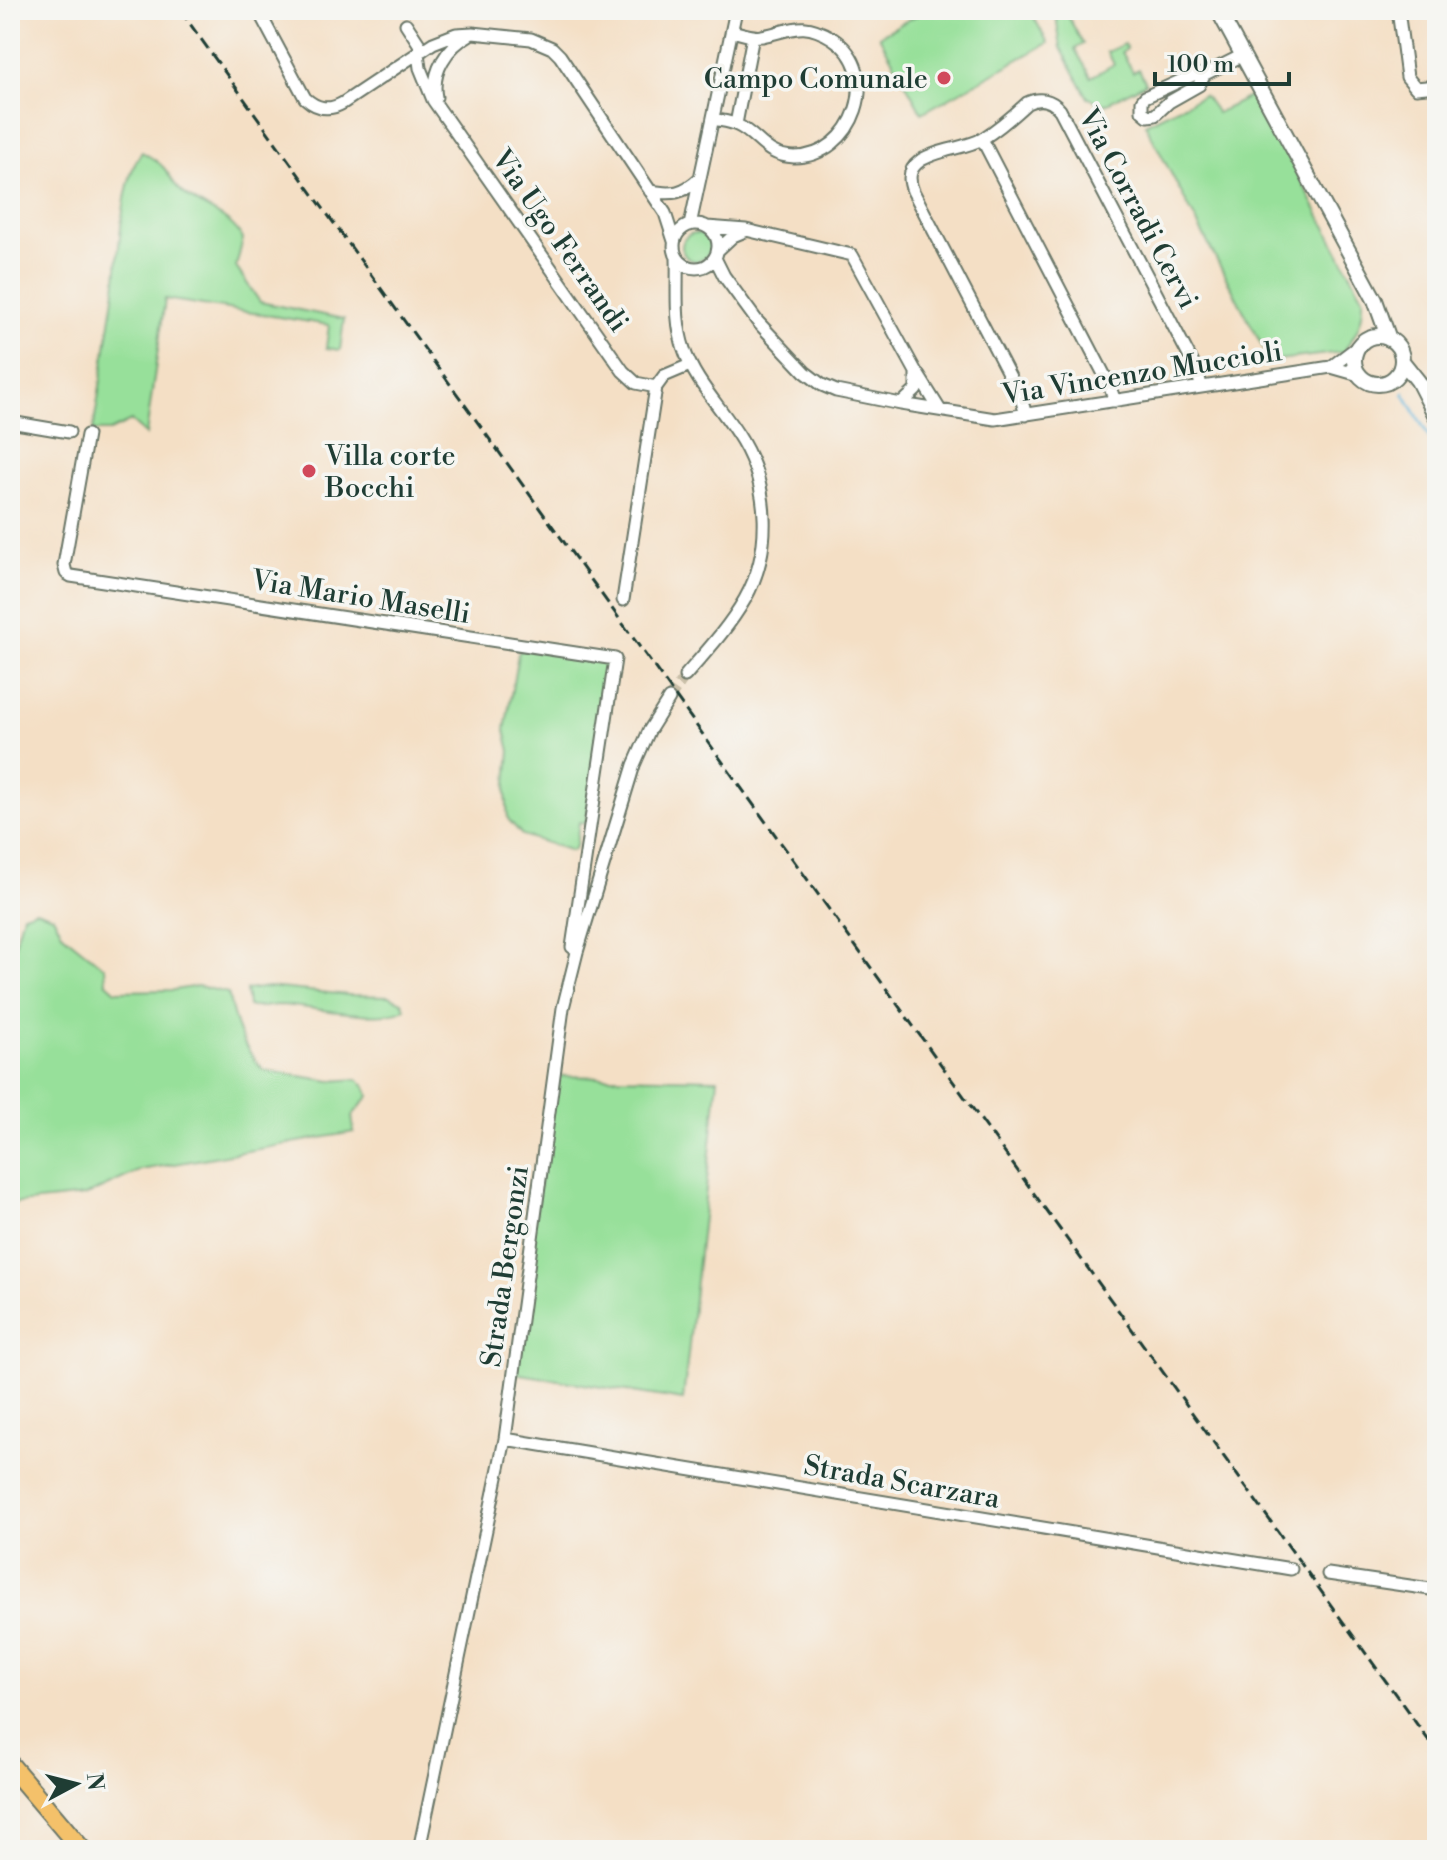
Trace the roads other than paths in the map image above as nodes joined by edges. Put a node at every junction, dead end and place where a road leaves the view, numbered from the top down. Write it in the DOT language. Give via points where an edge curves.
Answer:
graph roads {
  1 [pos="258,10"];
  2 [pos="736,10"];
  3 [pos="1218,10"];
  4 [pos="1389,10"];
  5 [pos="1398,10"];
  6 [pos="406,24"];
  7 [pos="732,31"];
  8 [pos="473,33"];
  9 [pos="753,36"];
  10 [pos="420,51"];
  11 [pos="1241,56"];
  12 [pos="393,70"];
  13 [pos="1205,74"];
  14 [pos="422,75"];
  15 [pos="435,78"];
  16 [pos="1437,86"];
  17 [pos="438,105"];
  18 [pos="713,119"];
  19 [pos="736,124"];
  20 [pos="982,139"];
  21 [pos="700,178"];
  22 [pos="650,191"];
  23 [pos="694,207"];
  24 [pos="665,213"];
  25 [pos="688,226"];
  26 [pos="706,227"];
  27 [pos="746,230"];
  28 [pos="674,241"];
  29 [pos="716,255"];
  30 [pos="677,258"];
  31 [pos="697,268"];
  32 [pos="724,276"];
  33 [pos="677,287"];
  34 [pos="1367,287"];
  35 [pos="1389,339"];
  36 [pos="1360,344"];
  37 [pos="1402,361"];
  38 [pos="690,365"];
  39 [pos="1331,367"];
  40 [pos="916,372"];
  41 [pos="1359,375"];
  42 [pos="1387,382"];
  43 [pos="1201,386"];
  44 [pos="656,387"];
  45 [pos="1115,401"];
  46 [pos="901,404"];
  47 [pos="940,410"];
  48 [pos="1026,415"];
  49 [pos="1436,416"];
  50 [pos="10,422"];
  51 [pos="69,432"];
  52 [pos="87,435"];
  53 [pos="623,600"];
  54 [pos="685,676"];
  55 [pos="669,699"];
  56 [pos="590,833"];
  57 [pos="609,845"];
  58 [pos="568,987"];
  59 [pos="505,1439"];
  60 [pos="1291,1569"];
  61 [pos="1328,1574"];
  62 [pos="1437,1590"];
  63 [pos="10,1765"];
  64 [pos="82,1850"];
  65 [pos="419,1850"];
  1 -- 12 [label="street" via="297,86 317,106 336,107"];
  2 -- 7 [label="street"];
  3 -- 11 [label="street"];
  4 -- 5 [label="street"];
  5 -- 16 [label="street" via="1407,77 1416,88"];
  6 -- 10 [label="street"];
  7 -- 9 [label="street"];
  7 -- 18 [label="street"];
  8 -- 10 [label="street" via="443,38"];
  8 -- 15 [label="street" via="447,55"];
  8 -- 22 [label="street" via="531,39 552,48"];
  9 -- 19 [label="street"];
  9 -- 19 [label="street" via="800,27 834,39 856,69 858,100 843,136 806,155 780,155"];
  10 -- 12 [label="street"];
  10 -- 14 [label="street, Via Ugo Ferrandi"];
  10 -- 15 [label="street"];
  11 -- 13 [label="street"];
  11 -- 34 [label="street"];
  12 -- 14 [label="street" via="410,68"];
  13 -- 13 [label="street" via="1145,97 1142,111 1155,115 1199,85"];
  14 -- 17 [label="street, Via Ugo Ferrandi"];
  15 -- 17 [label="street"];
  17 -- 44 [label="street, Via Ugo Ferrandi" via="628,379"];
  18 -- 19 [label="street"];
  18 -- 21 [label="street"];
  20 -- 43 [label="street, Via Corradi Cervi" via="1030,101 1057,106"];
  20 -- 45 [label="street"];
  20 -- 48 [label="street, Via Corradi Cervi" via="920,160 912,168 910,184"];
  21 -- 22 [label="street" via="677,193"];
  21 -- 23 [label="street"];
  22 -- 24 [label="street"];
  23 -- 25 [label="street"];
  23 -- 26 [label="street"];
  24 -- 25 [label="street"];
  24 -- 28 [label="street"];
  25 -- 26 [label="street"];
  25 -- 28 [label="street"];
  26 -- 27 [label="street"];
  26 -- 29 [label="street" via="715,236"];
  27 -- 29 [label="street"];
  27 -- 40 [label="street" via="852,255"];
  28 -- 30 [label="street"];
  29 -- 31 [label="street"];
  29 -- 32 [label="street, Via Vincenzo Muccioli"];
  30 -- 31 [label="street"];
  30 -- 33 [label="street"];
  31 -- 32 [label="street"];
  31 -- 33 [label="street"];
  32 -- 46 [label="street, Via Vincenzo Muccioli" via="789,357 822,385"];
  33 -- 38 [label="street" via="677,322"];
  34 -- 35 [label="street"];
  34 -- 36 [label="street" via="1374,324"];
  35 -- 36 [label="street" via="1377,335"];
  35 -- 37 [label="street" via="1399,348"];
  36 -- 39 [label="street"];
  36 -- 41 [label="street" via="1354,362"];
  37 -- 42 [label="street"];
  37 -- 49 [label="street"];
  38 -- 44 [label="street" via="664,376"];
  38 -- 54 [label="street" via="743,442 759,480 764,516 760,557 746,597"];
  39 -- 41 [label="street"];
  39 -- 43 [label="street, Via Vincenzo Muccioli"];
  40 -- 46 [label="street" via="916,390"];
  40 -- 47 [label="street"];
  41 -- 42 [label="street" via="1372,383"];
  42 -- 49 [label="street" via="1411,383"];
  43 -- 45 [label="street, Via Vincenzo Muccioli"];
  44 -- 53 [label="street"];
  45 -- 48 [label="street, Via Vincenzo Muccioli"];
  46 -- 47 [label="street, Via Vincenzo Muccioli"];
  47 -- 48 [label="street, Via Vincenzo Muccioli" via="995,419"];
  50 -- 51 [label="street"];
  52 -- 56 [label="street, Via Mario Maselli" via="64,565 71,576 615,659"];
  55 -- 57 [label="street, Strada Bergonzi" via="641,747"];
  56 -- 57 [label="street"];
  56 -- 58 [label="street, Via Mario Maselli"];
  57 -- 58 [label="street, Strada Bergonzi"];
  58 -- 59 [label="street, Strada Bergonzi"];
  59 -- 60 [label="street, Strada Scarzara"];
  59 -- 65 [label="street, Strada Bergonzi"];
  61 -- 62 [label="street"];
  63 -- 64 [label="main road"];
}
